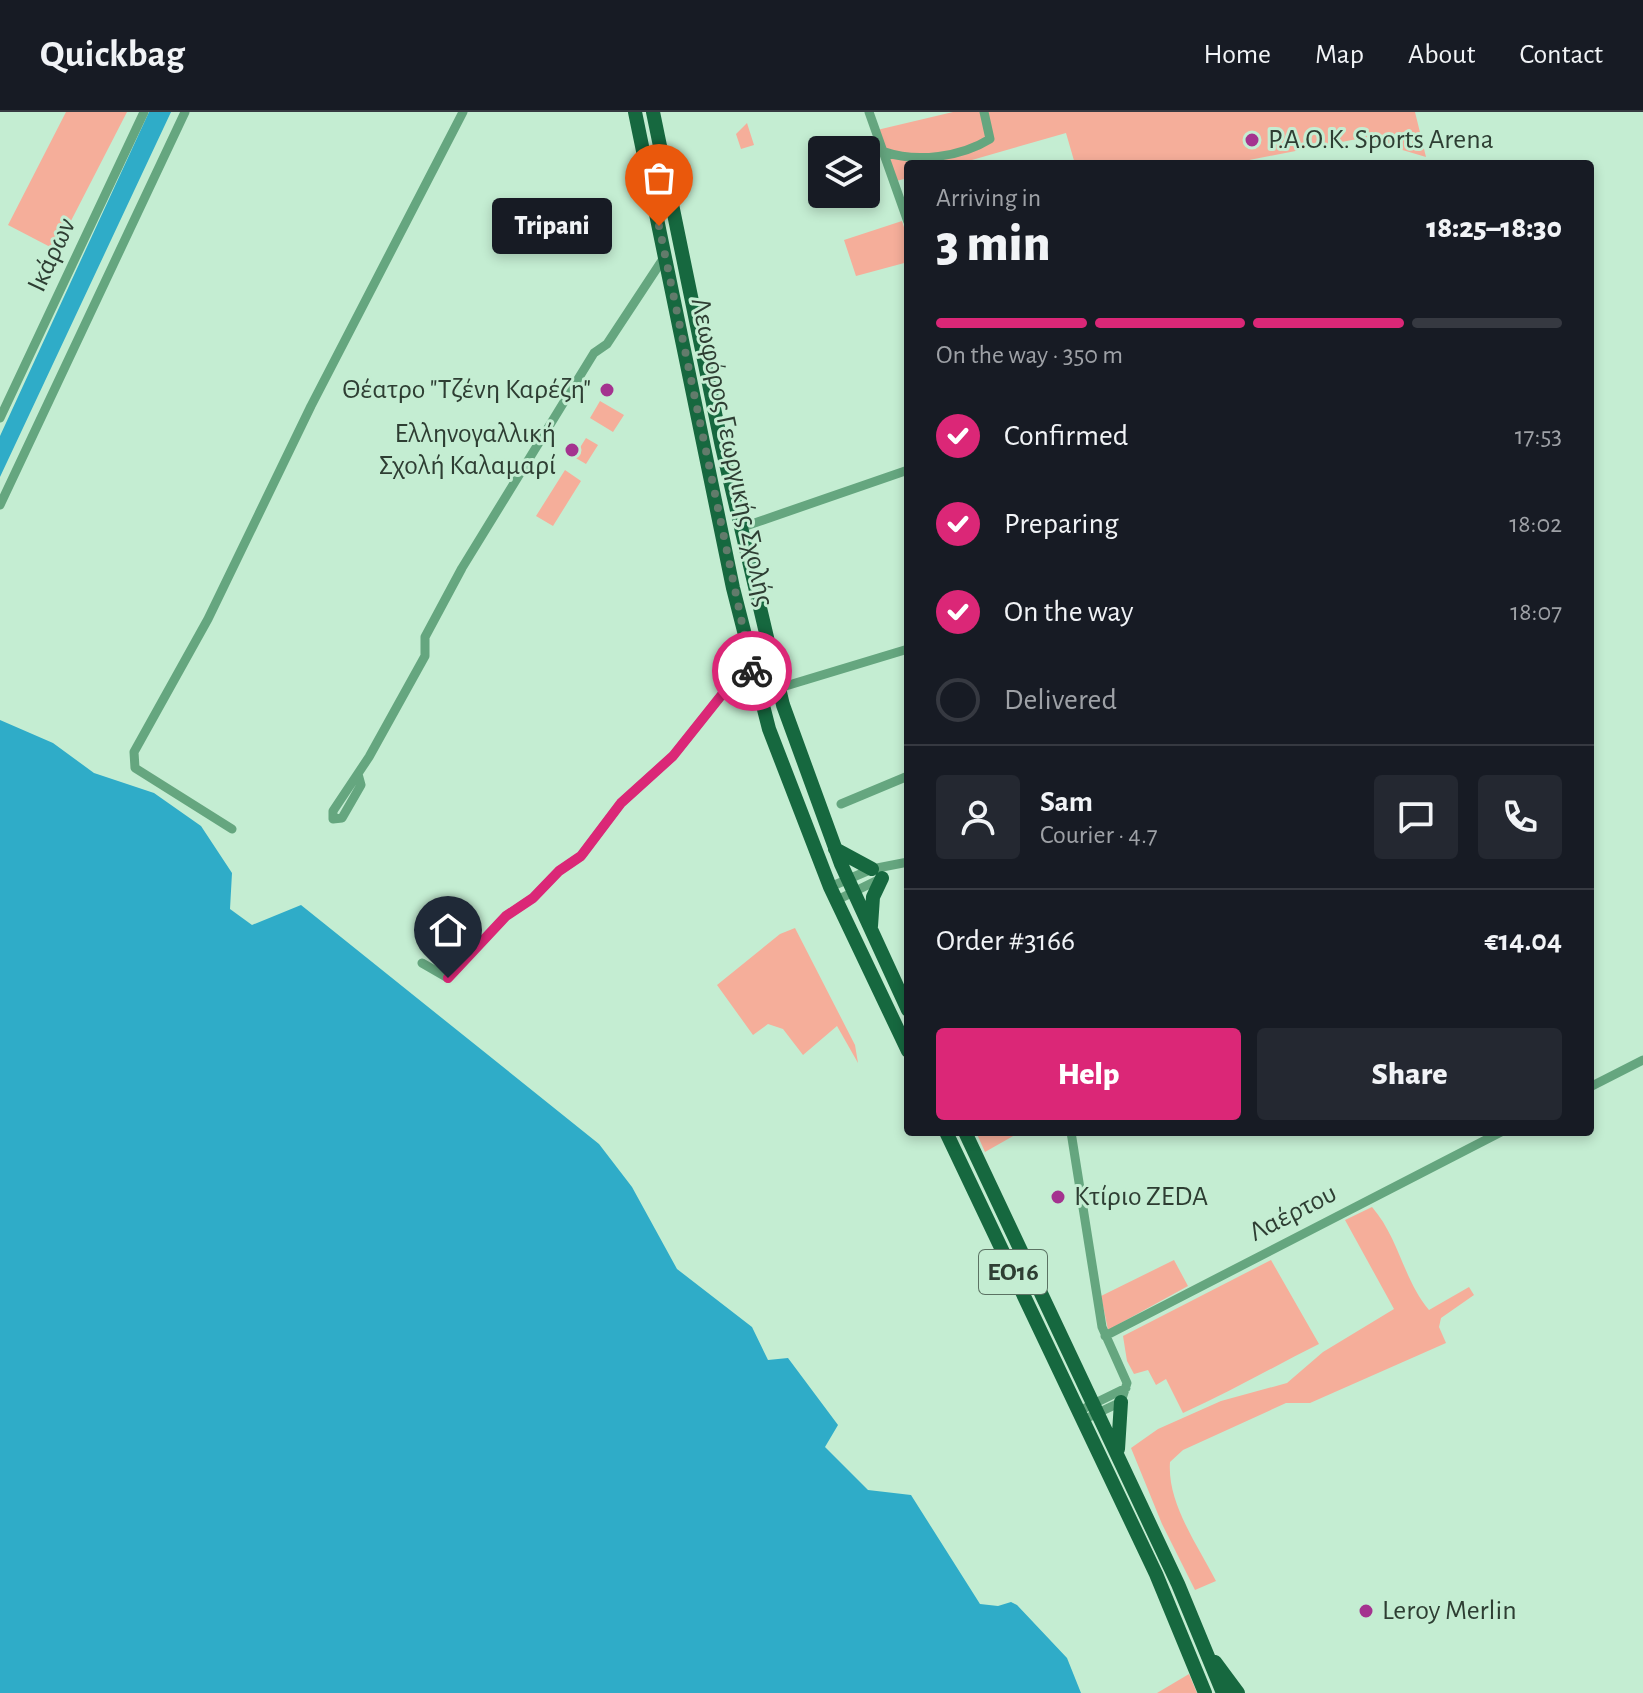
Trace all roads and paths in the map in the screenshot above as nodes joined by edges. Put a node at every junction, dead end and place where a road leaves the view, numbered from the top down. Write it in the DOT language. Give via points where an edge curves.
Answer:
graph roads {
  1 [pos="144,112"];
  2 [pos="185,112"];
  3 [pos="463,112"];
  4 [pos="635,112"];
  5 [pos="653,112"];
  6 [pos="869,112"];
  7 [pos="984,112"];
  8 [pos="885,152"];
  9 [pos="904,210"];
  10 [pos="665,256"];
  11 [pos="0,418"];
  12 [pos="904,471"];
  13 [pos="0,505"];
  14 [pos="740,528"];
  15 [pos="904,650"];
  16 [pos="753,670"];
  17 [pos="779,688"];
  18 [pos="358,774"];
  19 [pos="904,778"];
  20 [pos="841,804"];
  21 [pos="232,829"];
  22 [pos="835,849"];
  23 [pos="903,864"];
  24 [pos="877,873"];
  25 [pos="850,886"];
  26 [pos="833,894"];
  27 [pos="871,931"];
  28 [pos="422,963"];
  29 [pos="904,1001"];
  30 [pos="904,1043"];
  31 [pos="1643,1060"];
  32 [pos="1594,1085"];
  33 [pos="948,1136"];
  34 [pos="967,1136"];
  35 [pos="1072,1136"];
  36 [pos="1493,1136"];
  37 [pos="1105,1336"];
  38 [pos="1124,1395"];
  39 [pos="1088,1412"];
  40 [pos="1118,1458"];
  41 [pos="1206,1650"];
  42 [pos="1205,1693"];
  43 [pos="1223,1693"];
  44 [pos="1238,1693"];
  1 -- 11 [label="street, Ικάρων"];
  2 -- 13 [label="street"];
  3 -- 21 [label="street" via="208,619 134,752 135,768"];
  4 -- 10 [label="main road, Λεωφόρος Γεωργικής Σχολής"];
  5 -- 14 [label="main road, Λεωφόρος Γεωργικής Σχολής"];
  6 -- 8 [label="street"];
  7 -- 8 [label="street" via="990,139 979,146 908,160"];
  8 -- 9 [label="street"];
  10 -- 16 [label="main road, Λεωφόρος Γεωργικής Σχολής"];
  10 -- 18 [label="street" via="607,344 594,353 475,545 425,637 425,656"];
  12 -- 14 [label="street"];
  14 -- 17 [label="main road, Λεωφόρος Γεωργικής Σχολής"];
  15 -- 17 [label="street"];
  16 -- 26 [label="main road, Λεωφόρος Γεωργικής Σχολής" via="776,751"];
  16 -- 28 [label="street" via="728,687 673,756 621,803 581,856 506,916 448,978"];
  17 -- 22 [label="main road, Λεωφόρος Γεωργικής Σχολής"];
  18 -- 18 [label="street" via="361,785 349,807 342,818 333,819"];
  19 -- 20 [label="street"];
  22 -- 24 [label="main road"];
  22 -- 25 [label="main road, Λεωφόρος Γεωργικής Σχολής"];
  23 -- 24 [label="street"];
  24 -- 25 [label="street"];
  24 -- 27 [label="main road"];
  25 -- 26 [label="street"];
  25 -- 27 [label="main road, Λεωφόρος Γεωργικής Σχολής"];
  26 -- 30 [label="main road, Λεωφόρος Γεωργικής Σχολής"];
  27 -- 29 [label="main road"];
  31 -- 32 [label="street"];
  33 -- 39 [label="main road, ΕΟ16"];
  34 -- 39 [label="main road, ΕΟ16"];
  35 -- 37 [label="street"];
  36 -- 37 [label="street, Λαέρτου"];
  37 -- 38 [label="street"];
  38 -- 39 [label="street"];
  38 -- 39 [label="street"];
  38 -- 40 [label="main road"];
  39 -- 40 [label="main road, ΕΟ16"];
  39 -- 42 [label="main road, ΕΟ16"];
  40 -- 41 [label="main road, ΕΟ16"];
  41 -- 43 [label="main road, ΕΟ16"];
  41 -- 44 [label="main road"];
}
